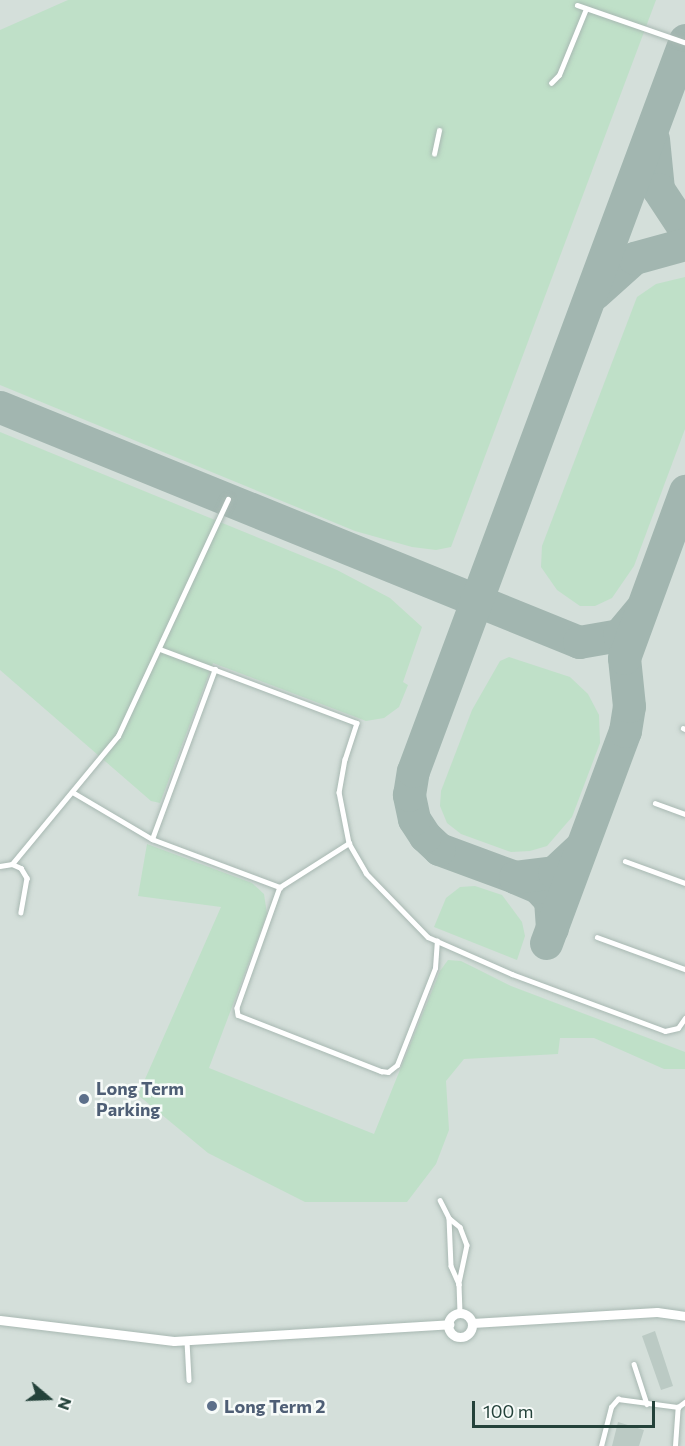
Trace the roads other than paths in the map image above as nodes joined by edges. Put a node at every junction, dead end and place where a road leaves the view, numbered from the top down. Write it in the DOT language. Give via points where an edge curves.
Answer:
graph roads {
  1 [pos="577,5"];
  2 [pos="586,9"];
  3 [pos="684,42"];
  4 [pos="551,83"];
  5 [pos="439,131"];
  6 [pos="435,154"];
  7 [pos="228,499"];
  8 [pos="160,649"];
  9 [pos="215,669"];
  10 [pos="74,793"];
  11 [pos="655,803"];
  12 [pos="685,814"];
  13 [pos="152,839"];
  14 [pos="349,843"];
  15 [pos="625,861"];
  16 [pos="12,864"];
  17 [pos="0,866"];
  18 [pos="685,883"];
  19 [pos="280,887"];
  20 [pos="21,912"];
  21 [pos="597,937"];
  22 [pos="438,941"];
  23 [pos="685,969"];
  24 [pos="685,1018"];
  25 [pos="440,1200"];
  26 [pos="449,1218"];
  27 [pos="459,1284"];
  28 [pos="460,1313"];
  29 [pos="685,1316"];
  30 [pos="0,1320"];
  31 [pos="472,1323"];
  32 [pos="449,1324"];
  33 [pos="187,1341"];
  34 [pos="634,1364"];
  35 [pos="189,1380"];
  36 [pos="685,1402"];
  37 [pos="647,1404"];
  38 [pos="678,1407"];
  39 [pos="601,1446"];
  40 [pos="675,1446"];
  1 -- 2 [label="lane"];
  2 -- 3 [label="lane"];
  2 -- 4 [label="lane" via="559,75"];
  5 -- 6 [label="lane"];
  7 -- 8 [label="lane"];
  8 -- 9 [label="lane"];
  8 -- 10 [label="lane" via="118,736"];
  9 -- 13 [label="lane"];
  9 -- 14 [label="lane" via="357,723 339,792"];
  10 -- 13 [label="lane"];
  10 -- 16 [label="lane"];
  11 -- 12 [label="lane"];
  13 -- 19 [label="lane"];
  14 -- 19 [label="lane"];
  14 -- 22 [label="lane" via="366,873 428,937"];
  15 -- 18 [label="lane"];
  16 -- 17 [label="lane"];
  16 -- 20 [label="lane" via="21,868 27,878"];
  19 -- 22 [label="lane" via="237,1008 238,1015 381,1071 388,1072 397,1065 435,968"];
  21 -- 23 [label="lane"];
  22 -- 24 [label="lane" via="512,974 665,1031 678,1028"];
  25 -- 26 [label="lane"];
  26 -- 27 [label="lane" via="451,1266"];
  26 -- 27 [label="lane" via="460,1227 467,1245"];
  27 -- 28 [label="lane"];
  28 -- 31 [label="street"];
  28 -- 32 [label="street"];
  29 -- 31 [label="street" via="657,1312"];
  30 -- 33 [label="street" via="141,1340"];
  31 -- 32 [label="street" via="470,1332 461,1336 453,1333"];
  32 -- 33 [label="street"];
  33 -- 35 [label="lane"];
  34 -- 37 [label="lane"];
  36 -- 38 [label="lane"];
  37 -- 38 [label="lane"];
  37 -- 39 [label="lane" via="623,1399 614,1402"];
  38 -- 40 [label="lane"];
}
